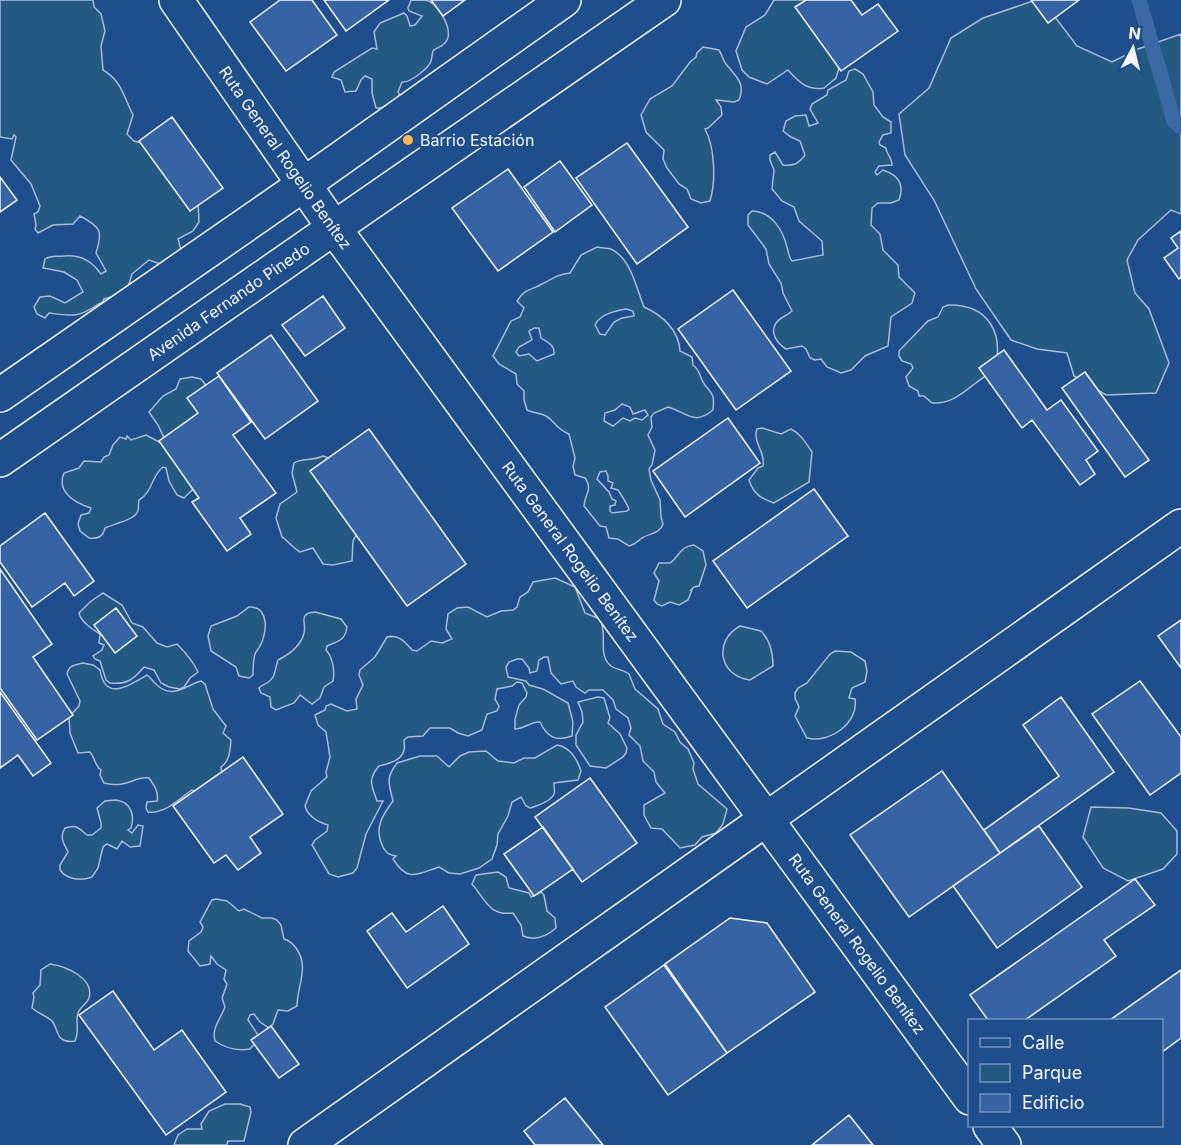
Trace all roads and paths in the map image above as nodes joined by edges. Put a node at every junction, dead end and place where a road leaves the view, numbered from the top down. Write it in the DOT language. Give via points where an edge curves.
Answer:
graph roads {
  1 [pos="176,0"];
  2 [pos="564,0"];
  3 [pos="664,0"];
  4 [pos="303,185"];
  5 [pos="334,228"];
  6 [pos="0,395"];
  7 [pos="0,460"];
  8 [pos="1181,526"];
  9 [pos="766,819"];
  10 [pos="968,1097"];
  11 [pos="991,1127"];
  12 [pos="305,1145"];
  13 [pos="1004,1145"];
  1 -- 4 [label="street, Ruta General Rogelio Benítez"];
  2 -- 4 [label="street"];
  3 -- 5 [label="street, Avenida Fernando Pinedo"];
  4 -- 5 [label="street, Ruta General Rogelio Benítez"];
  4 -- 6 [label="street"];
  5 -- 7 [label="street, Avenida Fernando Pinedo"];
  5 -- 9 [label="street, Ruta General Rogelio Benítez"];
  8 -- 9 [label="street"];
  9 -- 10 [label="street, Ruta General Rogelio Benítez"];
  9 -- 12 [label="street"];
  11 -- 13 [label="street"];
}
